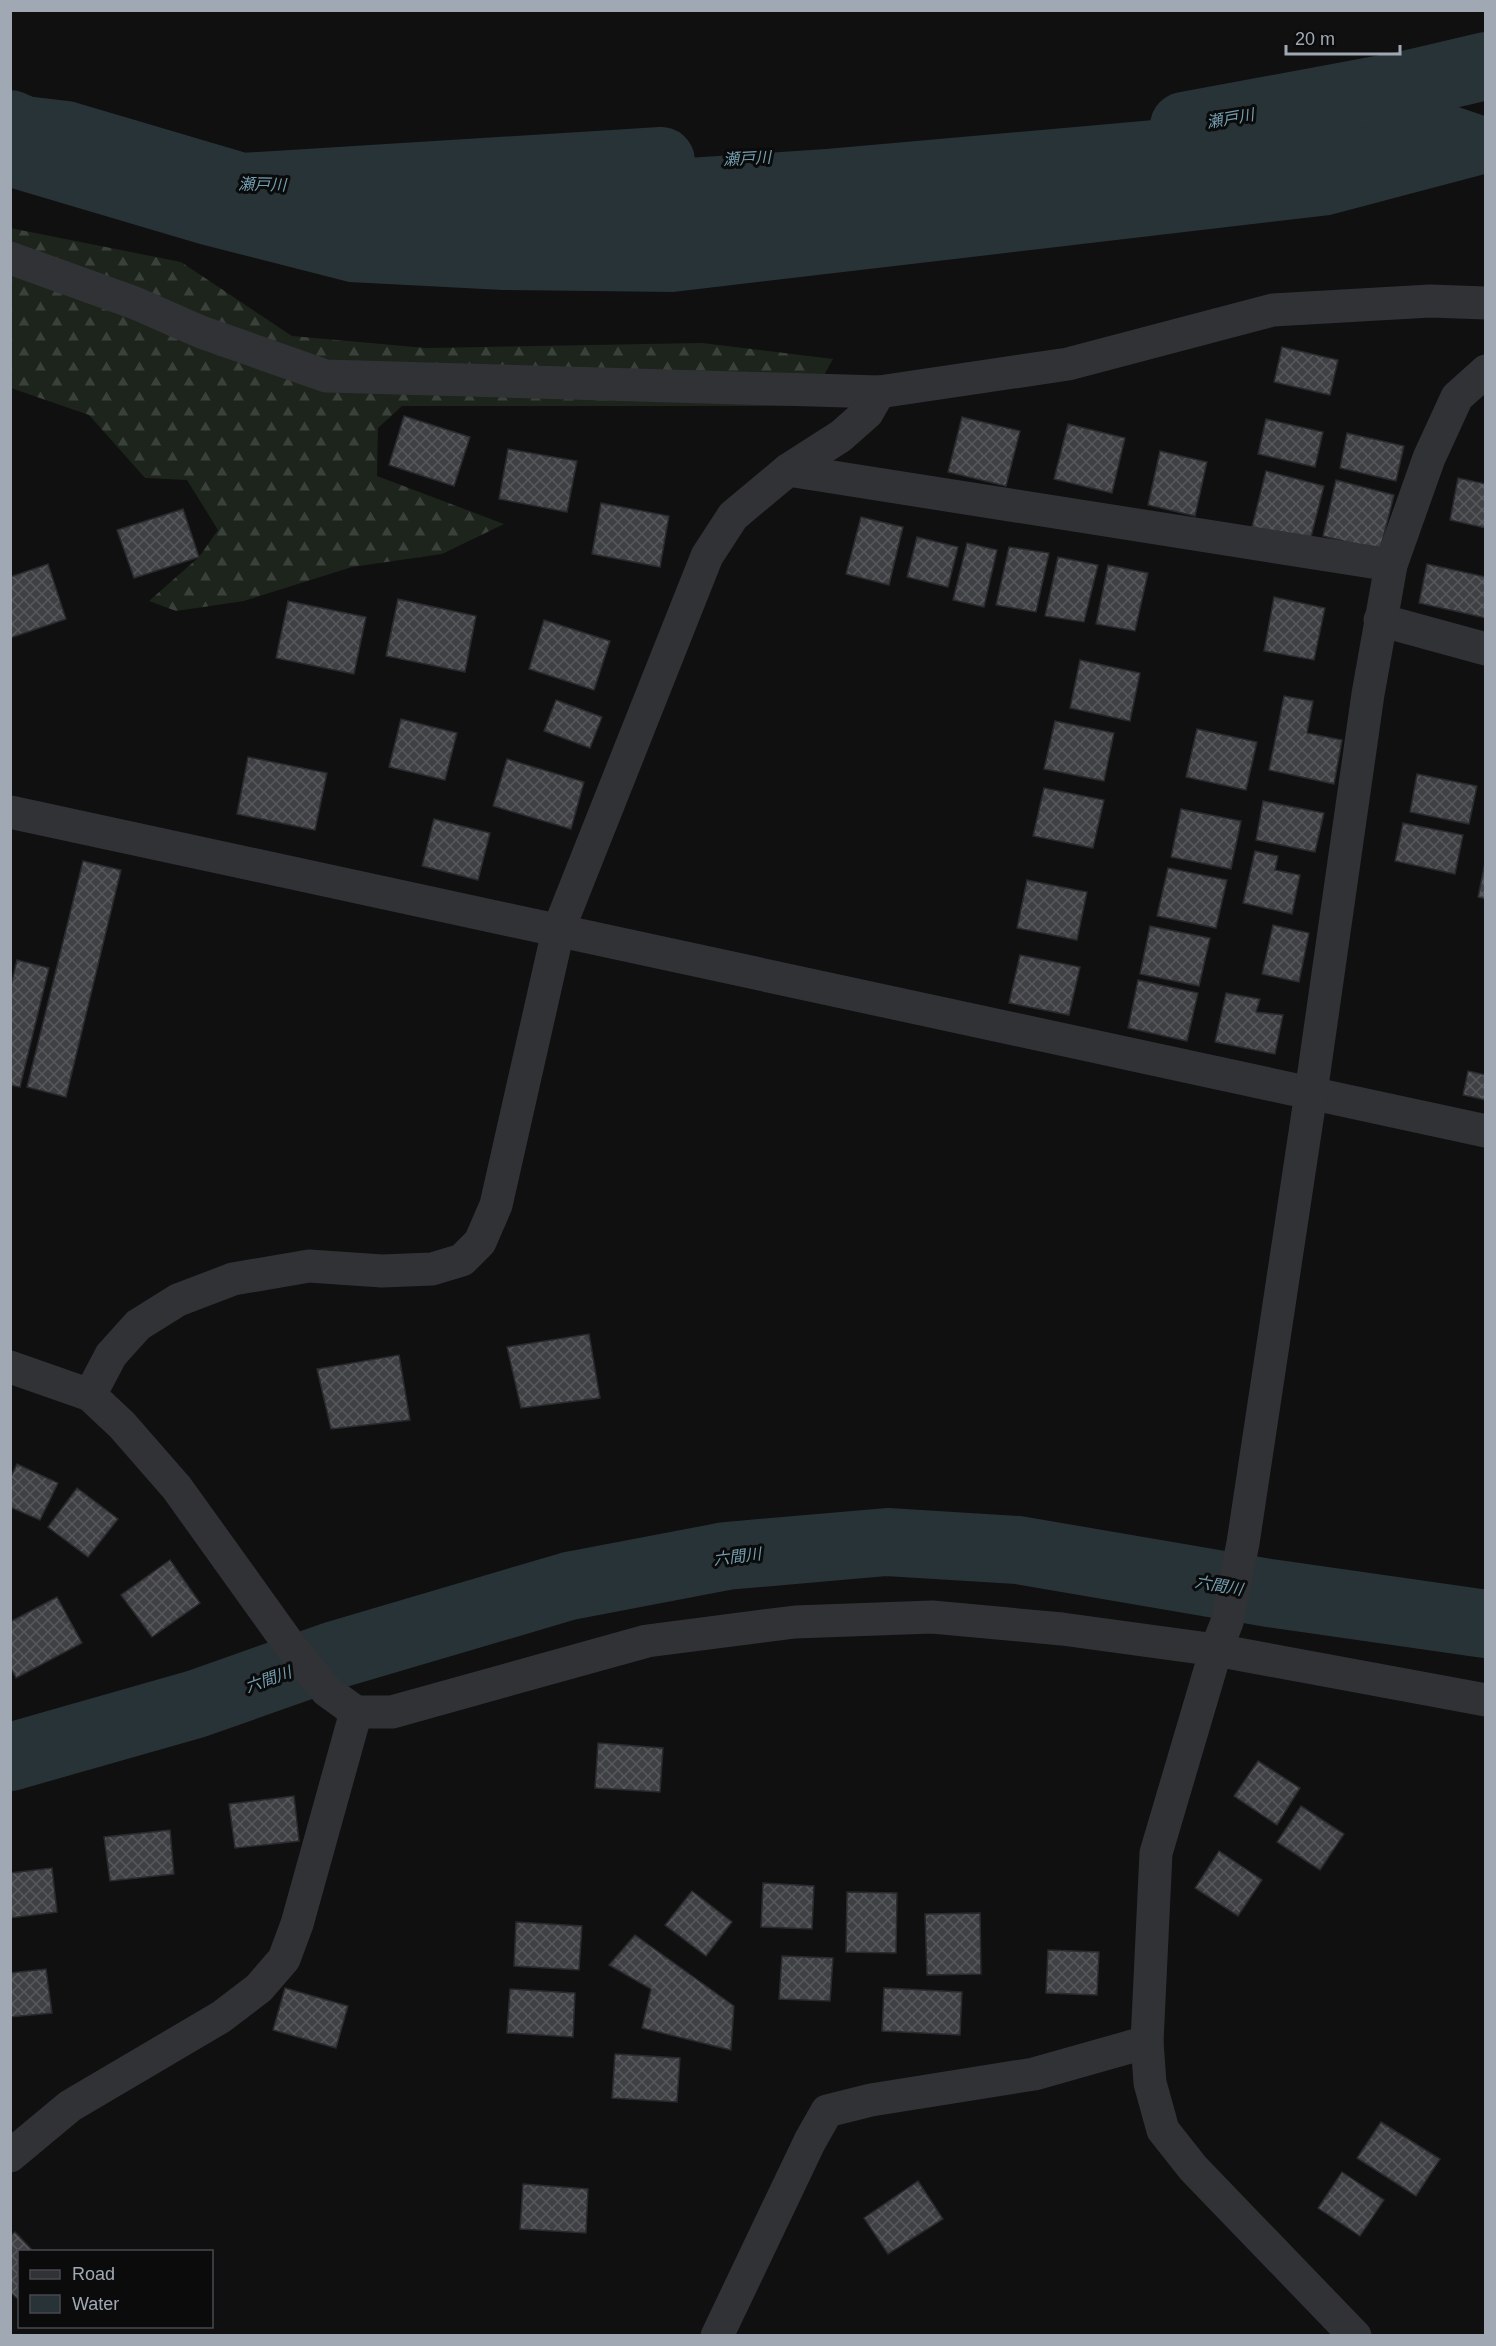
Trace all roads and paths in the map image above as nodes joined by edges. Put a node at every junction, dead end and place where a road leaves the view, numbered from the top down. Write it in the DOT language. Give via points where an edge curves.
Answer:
graph roads {
  1 [pos="10,258"];
  2 [pos="1485,303"];
  3 [pos="1485,371"];
  4 [pos="879,392"];
  5 [pos="788,470"];
  6 [pos="1391,565"];
  7 [pos="1380,620"];
  8 [pos="1485,649"];
  9 [pos="10,812"];
  10 [pos="558,931"];
  11 [pos="1311,1093"];
  12 [pos="1485,1131"];
  13 [pos="10,1367"];
  14 [pos="90,1395"];
  15 [pos="1222,1636"];
  16 [pos="1485,1700"];
  17 [pos="356,1712"];
  18 [pos="1147,2042"];
  19 [pos="10,2157"];
  20 [pos="717,2336"];
  21 [pos="1355,2336"];
  1 -- 4 [label="street" via="326,376"];
  2 -- 4 [label="street" via="1430,301 1273,310 1068,364"];
  3 -- 6 [label="street" via="1457,397 1429,458"];
  4 -- 5 [label="street" via="867,413 841,436"];
  5 -- 6 [label="street"];
  5 -- 10 [label="street" via="734,516 706,556"];
  6 -- 7 [label="street"];
  7 -- 8 [label="street"];
  7 -- 11 [label="street"];
  9 -- 10 [label="street"];
  10 -- 11 [label="street"];
  10 -- 14 [label="street" via="495,1205 480,1242 462,1260 432,1269 382,1271 309,1266 233,1279 178,1300 138,1325 111,1355"];
  11 -- 12 [label="street"];
  11 -- 15 [label="street" via="1243,1542"];
  13 -- 14 [label="street"];
  14 -- 17 [label="street" via="177,1488 327,1691"];
  15 -- 16 [label="street"];
  15 -- 17 [label="street" via="1062,1629 932,1617 795,1622 647,1641 392,1712"];
  15 -- 18 [label="street" via="1156,1853"];
  17 -- 19 [label="street" via="284,1959 259,1989 221,2018 70,2106"];
  18 -- 20 [label="street" via="1035,2074 871,2100 827,2111"];
  18 -- 21 [label="street" via="1150,2083 1164,2130 1193,2168"];
}
